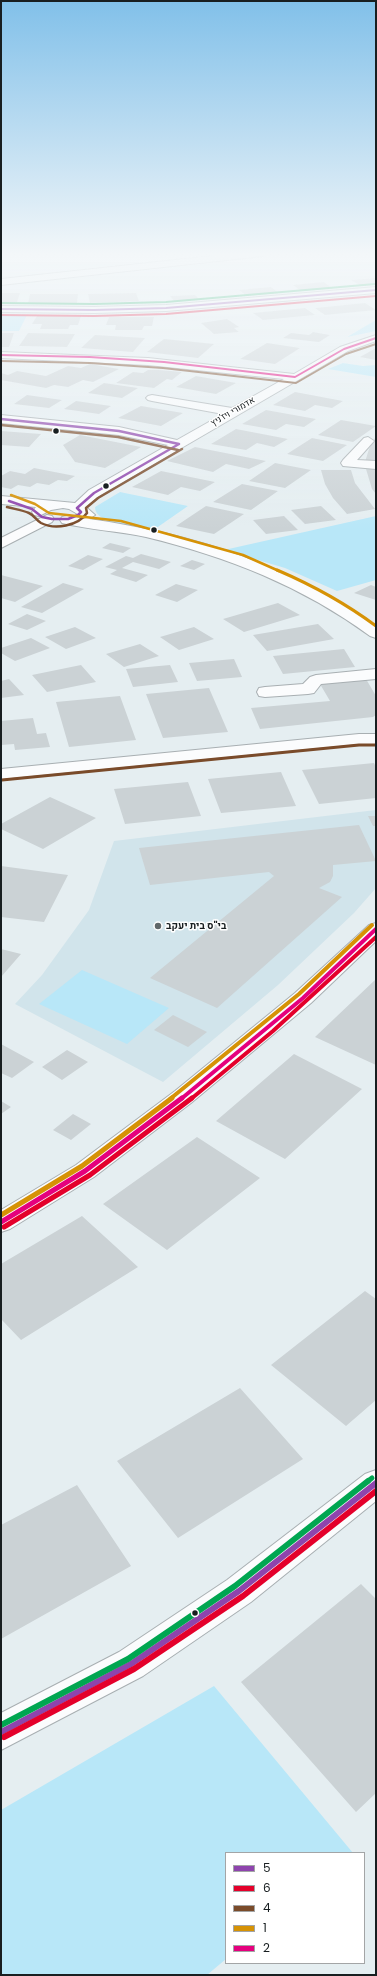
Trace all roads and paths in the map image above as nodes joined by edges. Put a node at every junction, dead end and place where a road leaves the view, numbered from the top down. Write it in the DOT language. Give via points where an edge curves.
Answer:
graph roads {
  1 [pos="355,345"];
  2 [pos="1,355"];
  3 [pos="295,377"];
  4 [pos="152,398"];
  5 [pos="234,412"];
  6 [pos="1,419"];
  7 [pos="368,441"];
  8 [pos="179,444"];
  9 [pos="376,465"];
  10 [pos="94,493"];
  11 [pos="5,501"];
  12 [pos="57,505"];
  13 [pos="79,510"];
  14 [pos="43,516"];
  15 [pos="67,520"];
  16 [pos="119,527"];
  17 [pos="1,544"];
  18 [pos="376,633"];
  19 [pos="376,674"];
  20 [pos="265,692"];
  21 [pos="376,736"];
  22 [pos="376,739"];
  23 [pos="345,740"];
  24 [pos="1,774"];
  25 [pos="376,929"];
  26 [pos="1,1222"];
  27 [pos="376,1483"];
  28 [pos="1,1732"];
  1 -- 3 [label="street, אדמורי ויז'ניץ"];
  2 -- 3 [label="street" via="136,359"];
  3 -- 5 [label="street, אדמורי ויז'ניץ"];
  4 -- 5 [label="street"];
  5 -- 8 [label="street, אדמורי ויז'ניץ"];
  6 -- 8 [label="street" via="119,431"];
  7 -- 9 [label="street" via="347,463"];
  8 -- 10 [label="street, אדמורי ויז'ניץ"];
  10 -- 12 [label="street, אדמורי ויז'ניץ"];
  10 -- 13 [label="street, אדמורי ויז'ניץ"];
  11 -- 12 [label="street"];
  11 -- 14 [label="street"];
  12 -- 13 [label="street"];
  12 -- 14 [label="street, אדמורי ויז'ניץ" via="44,508"];
  13 -- 15 [label="street, אדמורי ויז'ניץ" via="77,516"];
  13 -- 16 [label="street"];
  14 -- 15 [label="street"];
  14 -- 17 [label="street, אדמורי ויז'ניץ"];
  15 -- 16 [label="street"];
  16 -- 18 [label="street" via="210,551 268,572 327,600"];
  19 -- 20 [label="street" via="316,680 308,689"];
  21 -- 23 [label="street"];
  22 -- 23 [label="street"];
  23 -- 24 [label="street"];
  25 -- 26 [label="street" via="303,998 183,1097 84,1171"];
  27 -- 28 [label="street" via="239,1591 131,1664"];
}
